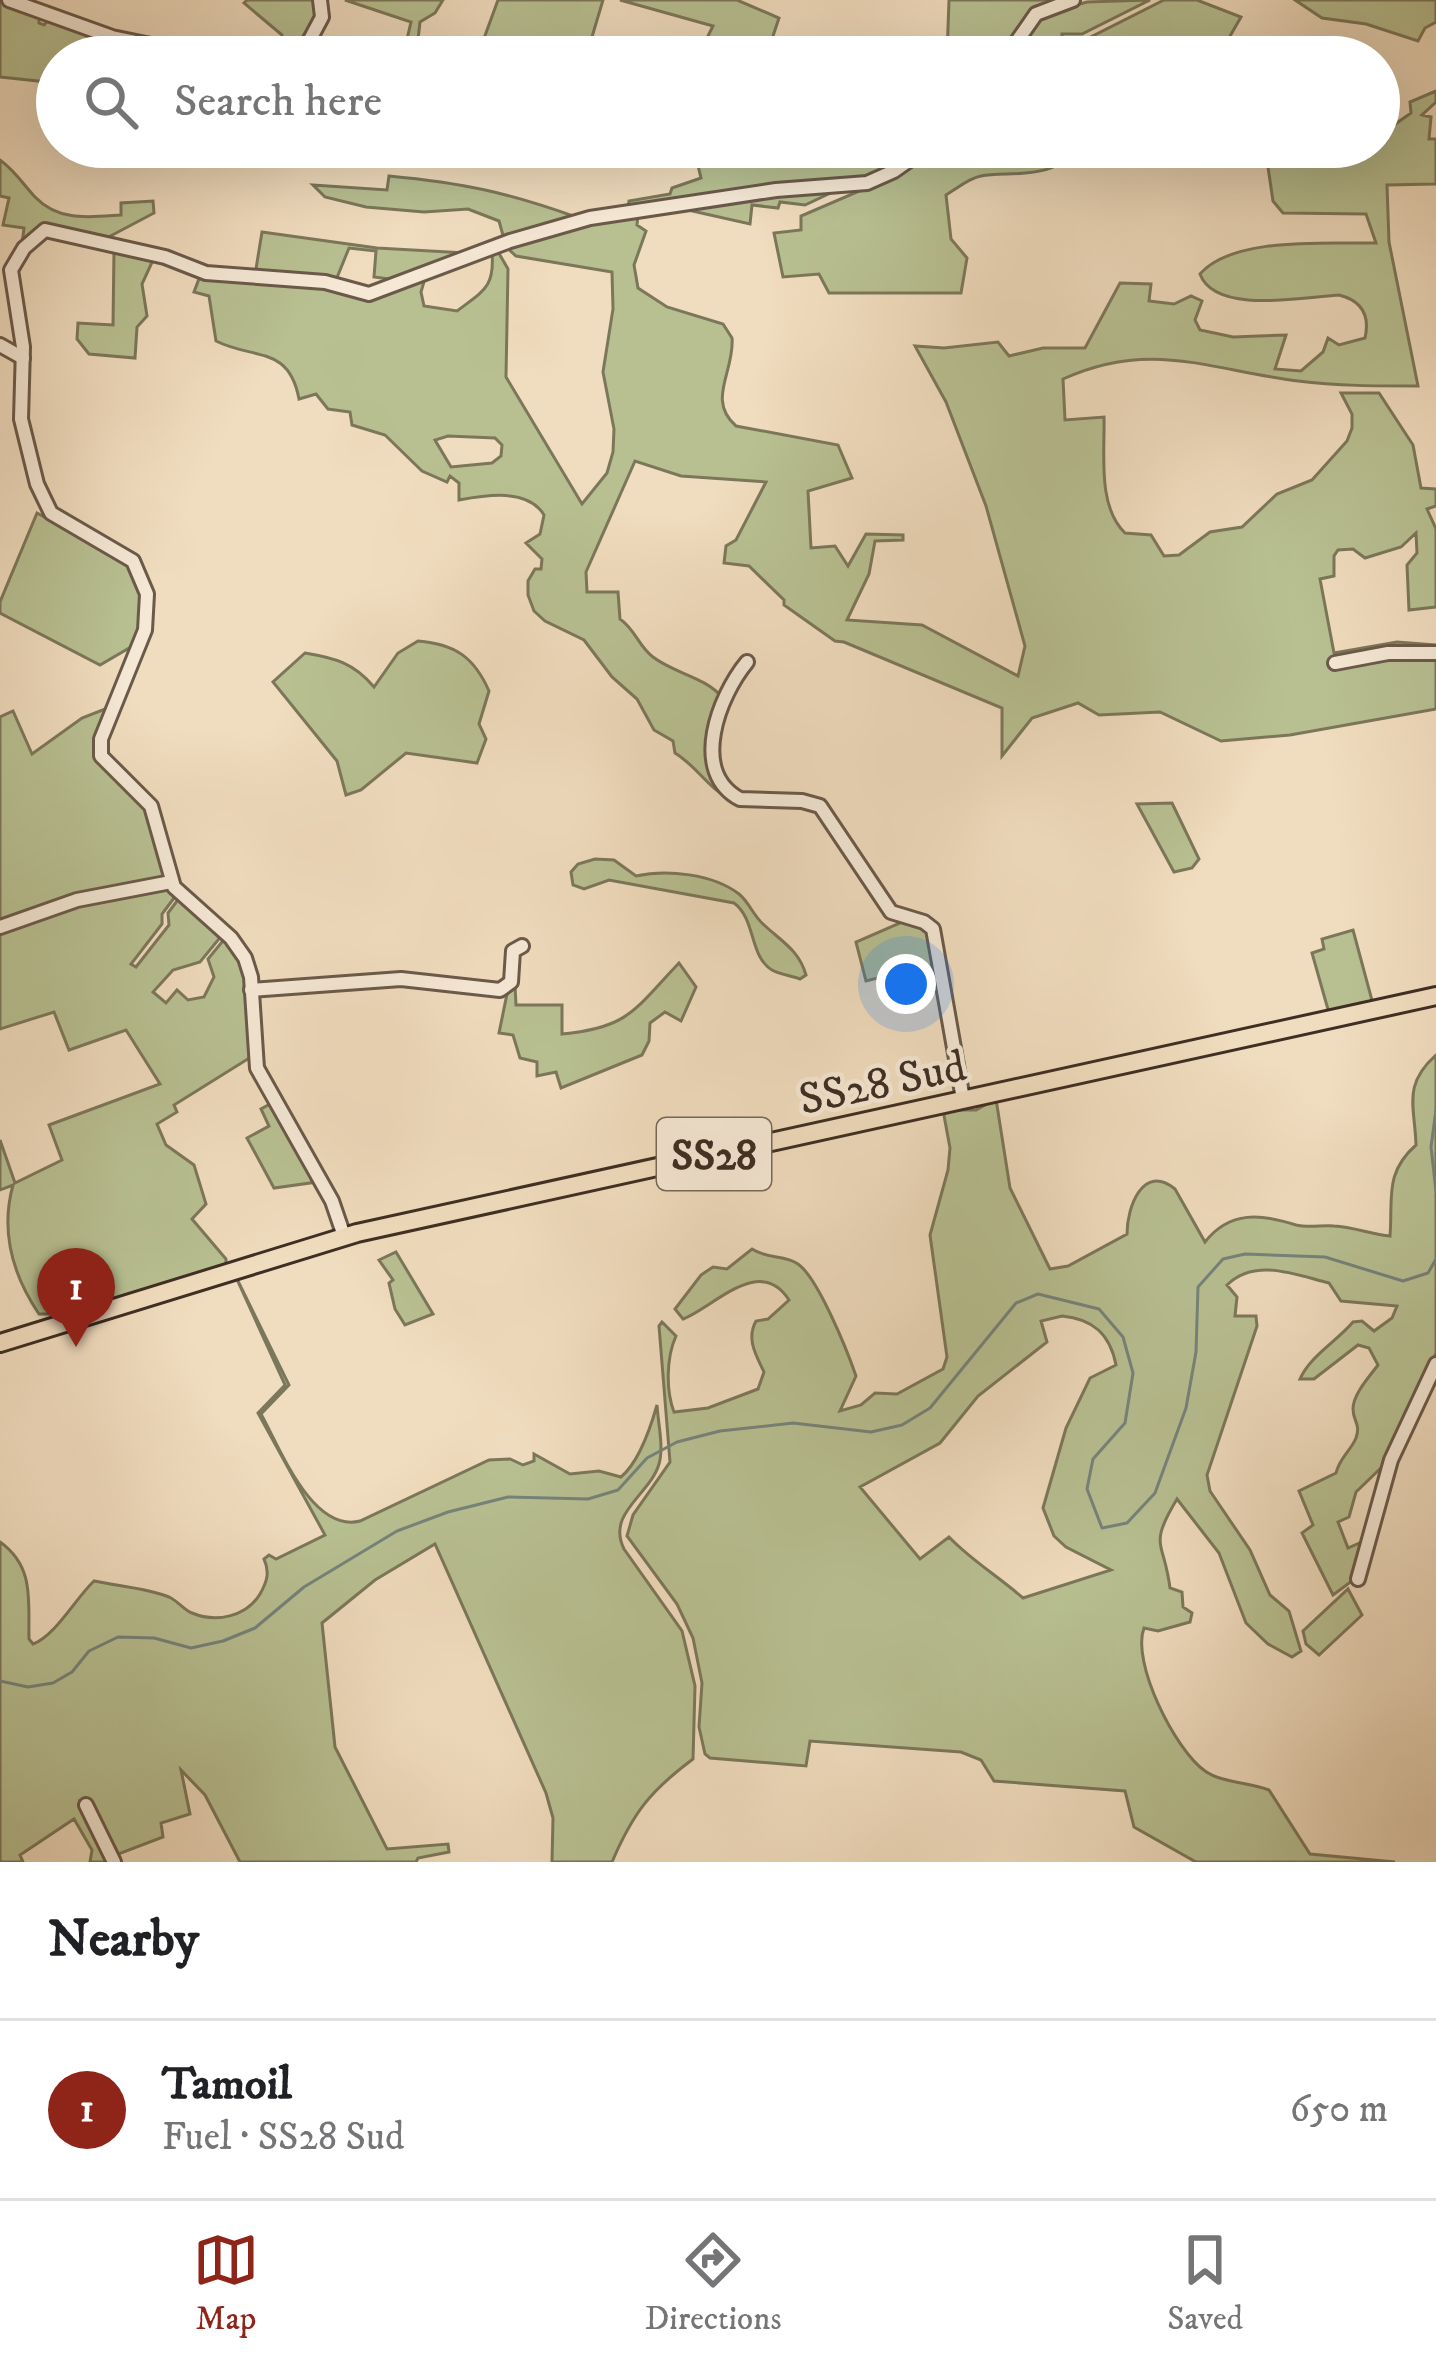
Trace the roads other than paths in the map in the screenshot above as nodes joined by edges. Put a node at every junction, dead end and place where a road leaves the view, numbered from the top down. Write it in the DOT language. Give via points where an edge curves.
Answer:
graph roads {
  1 [pos="9,0"];
  2 [pos="320,0"];
  3 [pos="1073,0"];
  4 [pos="118,36"];
  5 [pos="312,36"];
  6 [pos="1020,36"];
  7 [pos="899,168"];
  8 [pos="0,346"];
  9 [pos="23,358"];
  10 [pos="1436,653"];
  11 [pos="747,662"];
  12 [pos="1335,663"];
  13 [pos="171,882"];
  14 [pos="0,927"];
  15 [pos="522,946"];
  16 [pos="251,990"];
  17 [pos="1436,997"];
  18 [pos="963,1100"];
  19 [pos="344,1236"];
  20 [pos="0,1343"];
  21 [pos="1436,1364"];
  22 [pos="1358,1579"];
  23 [pos="86,1805"];
  24 [pos="113,1862"];
  1 -- 4 [label="street"];
  2 -- 5 [label="street"];
  3 -- 6 [label="street" via="1033,16"];
  7 -- 9 [label="street" via="867,183 590,218 369,294 332,283 206,273 43,230 10,270"];
  8 -- 9 [label="street"];
  9 -- 13 [label="street" via="21,419 45,505 130,560 144,581 145,630 100,754 152,806"];
  10 -- 12 [label="street"];
  11 -- 18 [label="street" via="715,730 718,777 740,800 820,806 891,912 933,929"];
  13 -- 14 [label="street" via="77,900"];
  13 -- 16 [label="street" via="241,950"];
  15 -- 16 [label="street" via="513,951 511,982 500,990 401,979"];
  16 -- 19 [label="street" via="257,1068"];
  17 -- 18 [label="main road, SS28 Sud / SS28"];
  18 -- 19 [label="main road, SS28 Sud / SS28"];
  19 -- 20 [label="main road, SS28 Sud / SS28"];
  21 -- 22 [label="street" via="1389,1465"];
  23 -- 24 [label="street"];
}
